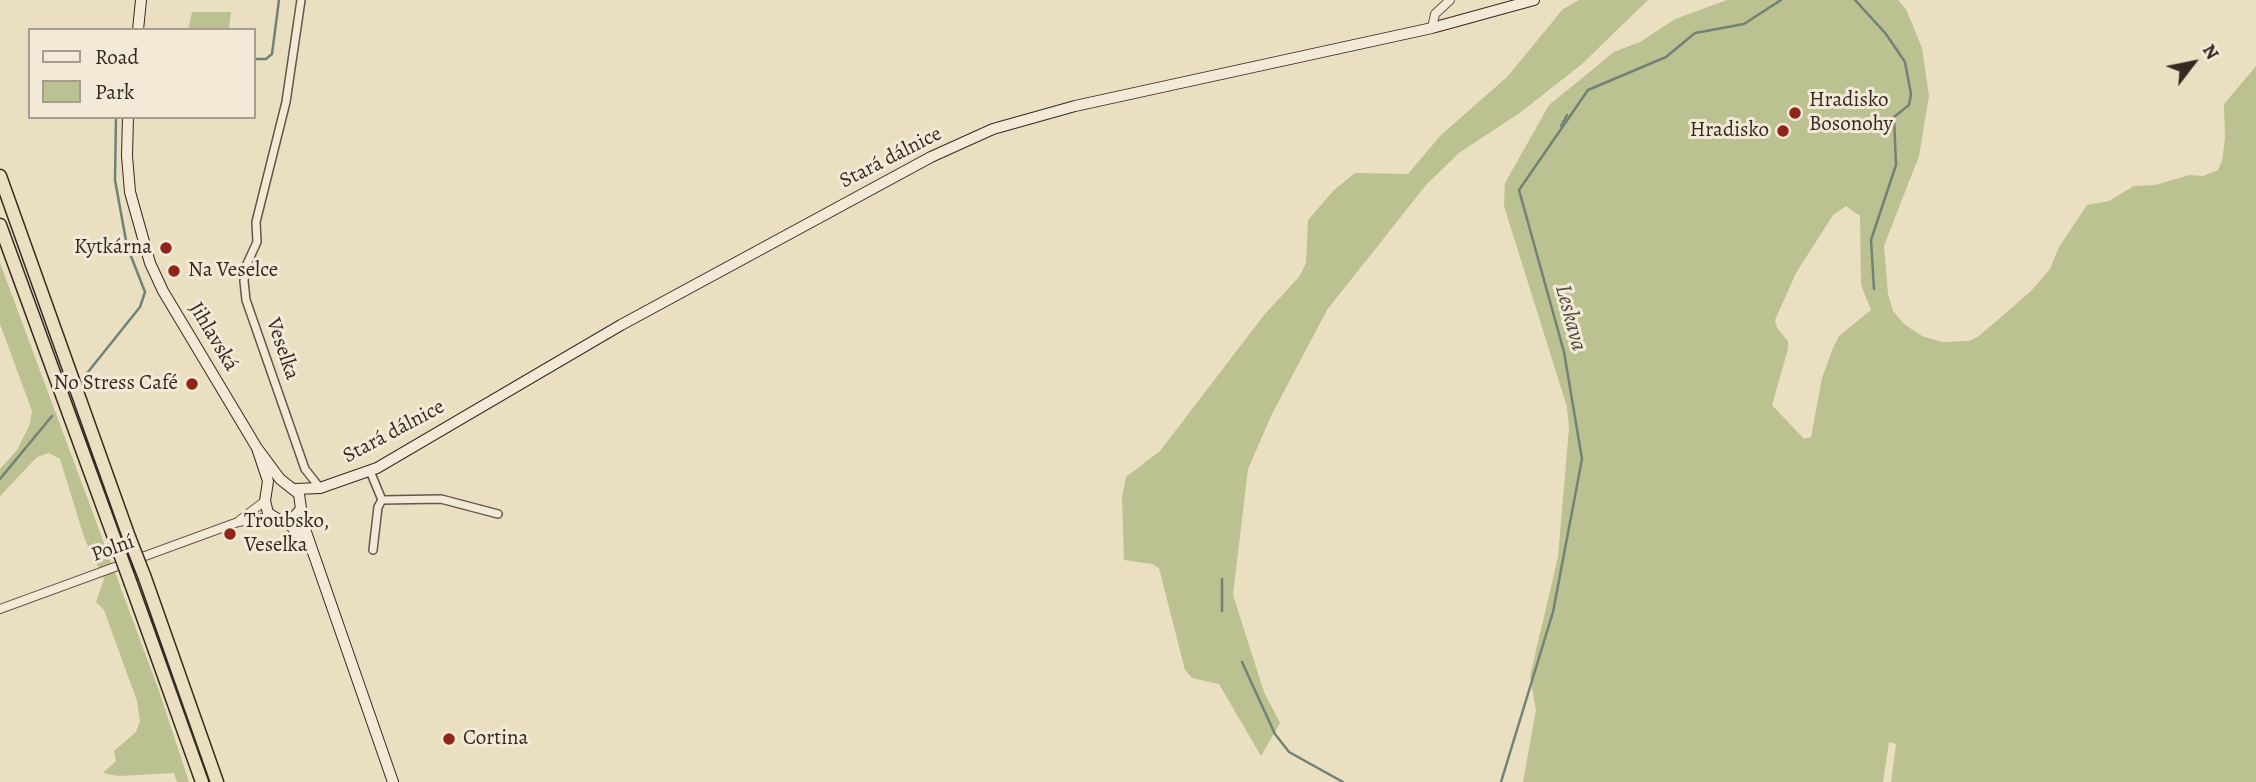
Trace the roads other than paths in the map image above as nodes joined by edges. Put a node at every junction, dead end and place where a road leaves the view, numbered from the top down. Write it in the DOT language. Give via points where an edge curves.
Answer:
graph roads {
  1 [pos="141,0"];
  2 [pos="301,0"];
  3 [pos="1450,0"];
  4 [pos="1534,0"];
  5 [pos="138,28"];
  6 [pos="1432,28"];
  7 [pos="128,119"];
  8 [pos="0,176"];
  9 [pos="0,225"];
  10 [pos="257,448"];
  11 [pos="370,471"];
  12 [pos="290,487"];
  13 [pos="320,488"];
  14 [pos="267,496"];
  15 [pos="382,500"];
  16 [pos="300,508"];
  17 [pos="498,514"];
  18 [pos="271,517"];
  19 [pos="286,521"];
  20 [pos="238,522"];
  21 [pos="373,550"];
  22 [pos="315,556"];
  23 [pos="0,609"];
  24 [pos="202,782"];
  25 [pos="217,782"];
  26 [pos="394,782"];
  1 -- 5 [label="main road"];
  2 -- 13 [label="street, Veselka" via="286,102 258,216 257,242 245,273 246,300 305,469"];
  3 -- 6 [label="street" via="1435,14"];
  4 -- 6 [label="main road, Stará dálnice"];
  6 -- 11 [label="main road, Stará dálnice" via="1075,106 993,129 931,157 621,325"];
  7 -- 10 [label="main road, Jihlavská" via="130,192 150,263"];
  8 -- 25 [label="highway, bridge"];
  9 -- 24 [label="highway, bridge"];
  10 -- 12 [label="main road, Jihlavská"];
  10 -- 14 [label="main road, Jihlavská" via="268,477"];
  11 -- 13 [label="main road, Stará dálnice"];
  11 -- 15 [label="street"];
  12 -- 13 [label="main road, Stará dálnice"];
  12 -- 14 [label="main road" via="277,486"];
  12 -- 16 [label="main road, Jihlavská"];
  13 -- 16 [label="main road, Stará dálnice"];
  14 -- 18 [label="main road, Jihlavská"];
  14 -- 20 [label="street, Polní"];
  15 -- 17 [label="street" via="441,499"];
  15 -- 21 [label="street" via="377,507"];
  16 -- 19 [label="main road"];
  16 -- 22 [label="main road, Jihlavská"];
  18 -- 19 [label="main road"];
  18 -- 20 [label="street, Polní"];
  19 -- 22 [label="main road, Jihlavská"];
  20 -- 23 [label="street, Polní"];
  22 -- 26 [label="main road, Jihlavská"];
}
